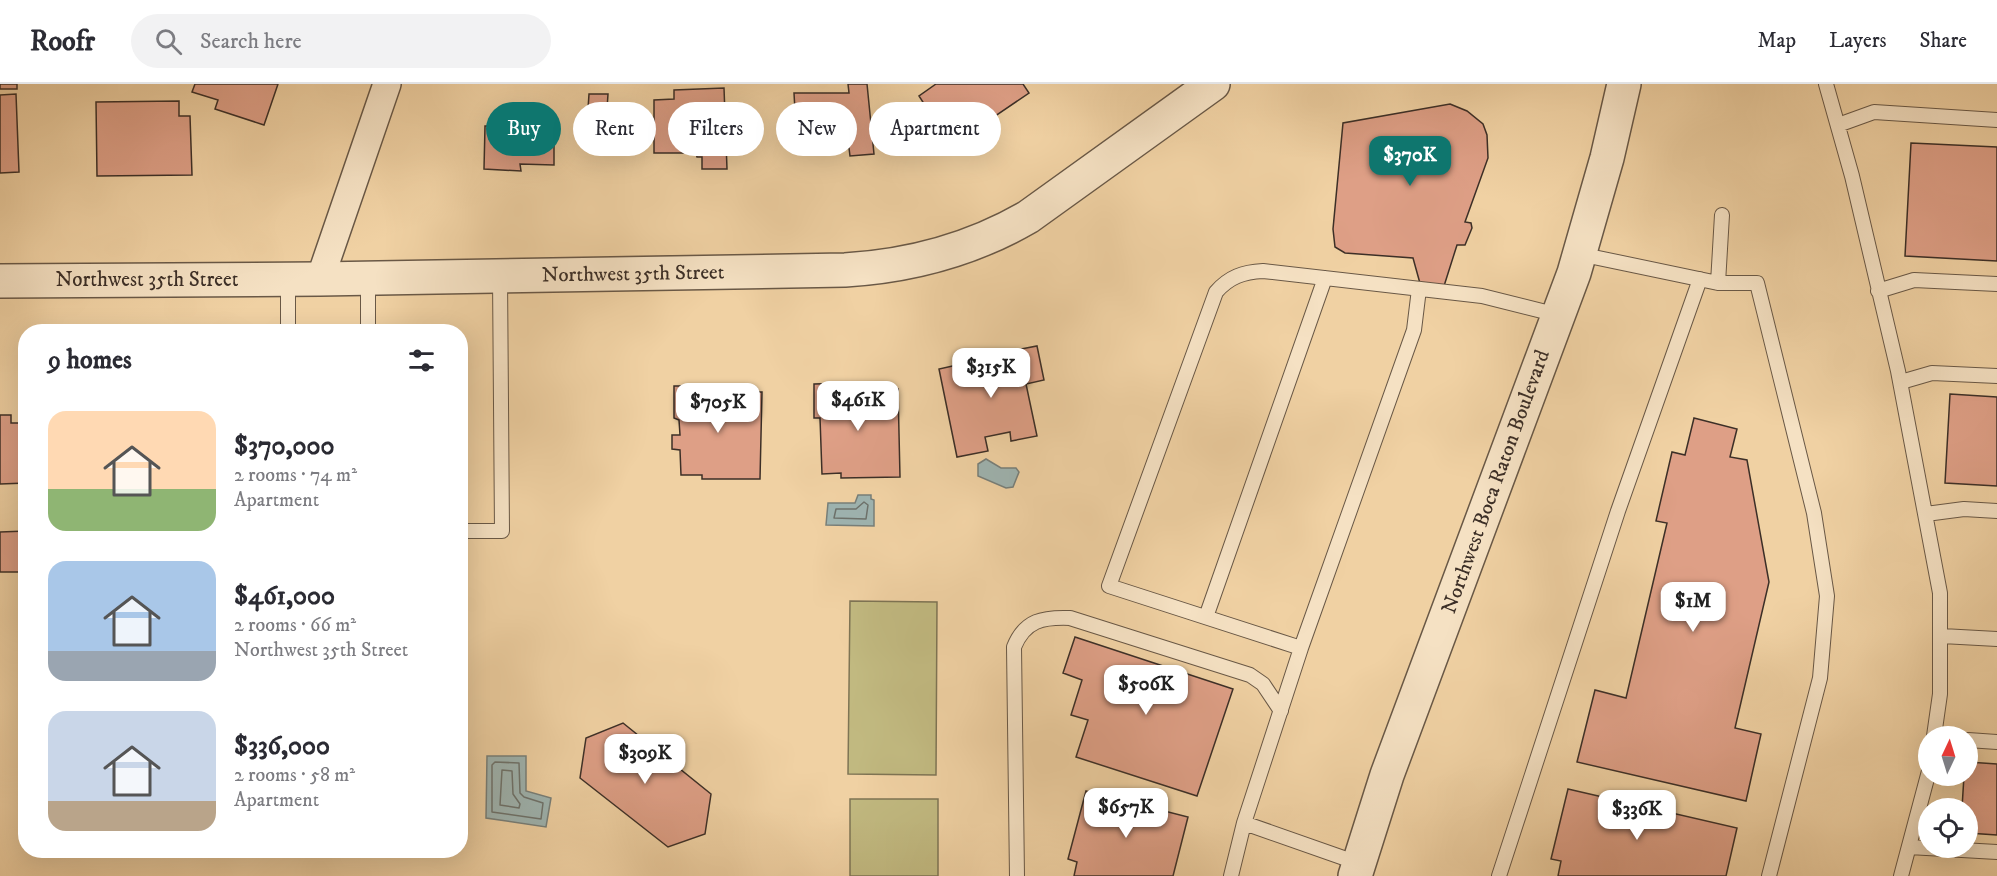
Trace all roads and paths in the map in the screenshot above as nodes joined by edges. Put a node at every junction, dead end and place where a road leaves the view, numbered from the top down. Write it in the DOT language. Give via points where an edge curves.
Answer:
graph roads {
  1 [pos="387,84"];
  2 [pos="1213,84"];
  3 [pos="1624,84"];
  4 [pos="1826,84"];
  5 [pos="1997,120"];
  6 [pos="1838,125"];
  7 [pos="1722,215"];
  8 [pos="1579,254"];
  9 [pos="500,276"];
  10 [pos="368,278"];
  11 [pos="1325,278"];
  12 [pos="320,279"];
  13 [pos="1700,279"];
  14 [pos="288,280"];
  15 [pos="0,281"];
  16 [pos="1718,283"];
  17 [pos="1997,285"];
  18 [pos="1419,289"];
  19 [pos="1878,291"];
  20 [pos="1558,315"];
  21 [pos="288,324"];
  22 [pos="368,324"];
  23 [pos="1997,376"];
  24 [pos="1901,382"];
  25 [pos="1997,511"];
  26 [pos="1926,514"];
  27 [pos="468,531"];
  28 [pos="1206,617"];
  29 [pos="1942,636"];
  30 [pos="1997,639"];
  31 [pos="1302,648"];
  32 [pos="1281,711"];
  33 [pos="1935,726"];
  34 [pos="1978,740"];
  35 [pos="1997,741"];
  36 [pos="1925,786"];
  37 [pos="1244,824"];
  38 [pos="1909,847"];
  39 [pos="1997,852"];
  40 [pos="1356,869"];
  41 [pos="1017,876"];
  42 [pos="1231,876"];
  43 [pos="1499,876"];
  44 [pos="1769,876"];
  45 [pos="1901,876"];
  1 -- 12 [label="street"];
  2 -- 9 [label="street, Northwest 35th Street" via="1029,217 1000,233 940,256 909,264 845,270"];
  3 -- 8 [label="street, Northwest Boca Raton Boulevard"];
  4 -- 6 [label="lane"];
  5 -- 6 [label="lane" via="1874,112"];
  6 -- 19 [label="lane"];
  7 -- 16 [label="lane"];
  8 -- 13 [label="lane"];
  8 -- 20 [label="street, Northwest Boca Raton Boulevard"];
  9 -- 10 [label="street, Northwest 35th Street"];
  9 -- 27 [label="lane" via="502,531"];
  10 -- 12 [label="street, Northwest 35th Street"];
  10 -- 22 [label="lane"];
  11 -- 18 [label="lane"];
  11 -- 28 [label="lane"];
  11 -- 28 [label="lane" via="1248,272 1224,283 1216,292 1109,585"];
  12 -- 14 [label="street, Northwest 35th Street"];
  13 -- 16 [label="lane"];
  13 -- 43 [label="lane" via="1618,511"];
  14 -- 15 [label="street, Northwest 35th Street"];
  14 -- 21 [label="lane"];
  16 -- 44 [label="lane" via="1757,283 1814,513 1827,596 1820,678"];
  17 -- 19 [label="lane" via="1914,280"];
  18 -- 20 [label="lane" via="1482,296"];
  18 -- 31 [label="lane" via="1414,330"];
  19 -- 24 [label="lane"];
  20 -- 40 [label="street, Northwest Boca Raton Boulevard"];
  23 -- 24 [label="lane" via="1932,373"];
  24 -- 26 [label="lane"];
  25 -- 26 [label="lane" via="1964,509"];
  26 -- 29 [label="lane" via="1940,593"];
  28 -- 31 [label="lane"];
  29 -- 30 [label="lane"];
  29 -- 33 [label="lane"];
  31 -- 32 [label="lane"];
  32 -- 37 [label="lane"];
  32 -- 41 [label="lane" via="1263,684 1250,675 1070,618 1049,617 1035,622 1020,633 1014,647"];
  34 -- 35 [label="lane"];
  36 -- 38 [label="lane"];
  37 -- 40 [label="lane"];
  37 -- 42 [label="lane"];
  38 -- 39 [label="lane"];
  38 -- 45 [label="lane"];
}
